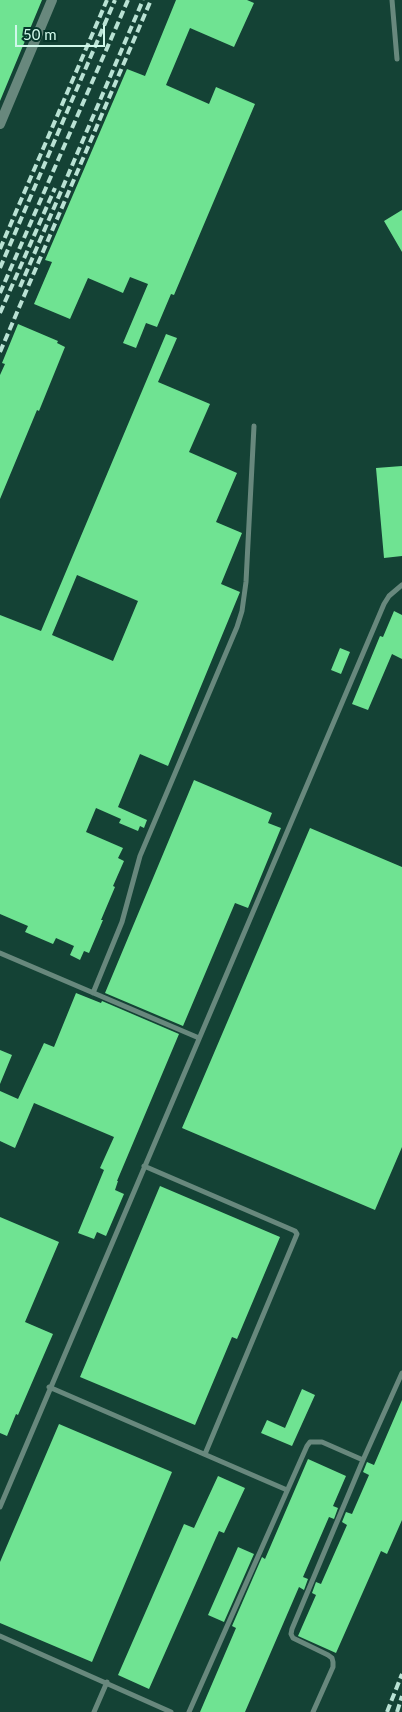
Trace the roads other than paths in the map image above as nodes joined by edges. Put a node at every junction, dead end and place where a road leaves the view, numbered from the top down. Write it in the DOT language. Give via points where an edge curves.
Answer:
graph roads {
  1 [pos="52,0"];
  2 [pos="392,0"];
  3 [pos="397,59"];
  4 [pos="0,124"];
  5 [pos="254,426"];
  6 [pos="402,585"];
  7 [pos="0,954"];
  8 [pos="93,993"];
  9 [pos="199,1038"];
  10 [pos="144,1166"];
  11 [pos="402,1372"];
  12 [pos="50,1387"];
  13 [pos="205,1454"];
  14 [pos="363,1460"];
  15 [pos="287,1490"];
  16 [pos="0,1507"];
  17 [pos="0,1636"];
  18 [pos="107,1682"];
  19 [pos="94,1712"];
  20 [pos="171,1712"];
  21 [pos="189,1712"];
  22 [pos="313,1712"];
  1 -- 4 [label="street"];
  2 -- 3 [label="lane"];
  5 -- 8 [label="lane" via="242,611 140,856 122,922"];
  6 -- 9 [label="lane" via="384,604"];
  7 -- 8 [label="lane"];
  8 -- 9 [label="lane"];
  9 -- 10 [label="lane"];
  10 -- 12 [label="lane"];
  10 -- 13 [label="lane" via="297,1234"];
  11 -- 14 [label="lane"];
  12 -- 13 [label="lane"];
  12 -- 16 [label="lane"];
  13 -- 15 [label="lane"];
  14 -- 15 [label="lane" via="322,1442 310,1442"];
  14 -- 22 [label="lane" via="291,1634 296,1641 332,1658"];
  15 -- 21 [label="lane"];
  17 -- 18 [label="lane"];
  18 -- 19 [label="lane"];
  18 -- 20 [label="lane"];
}
